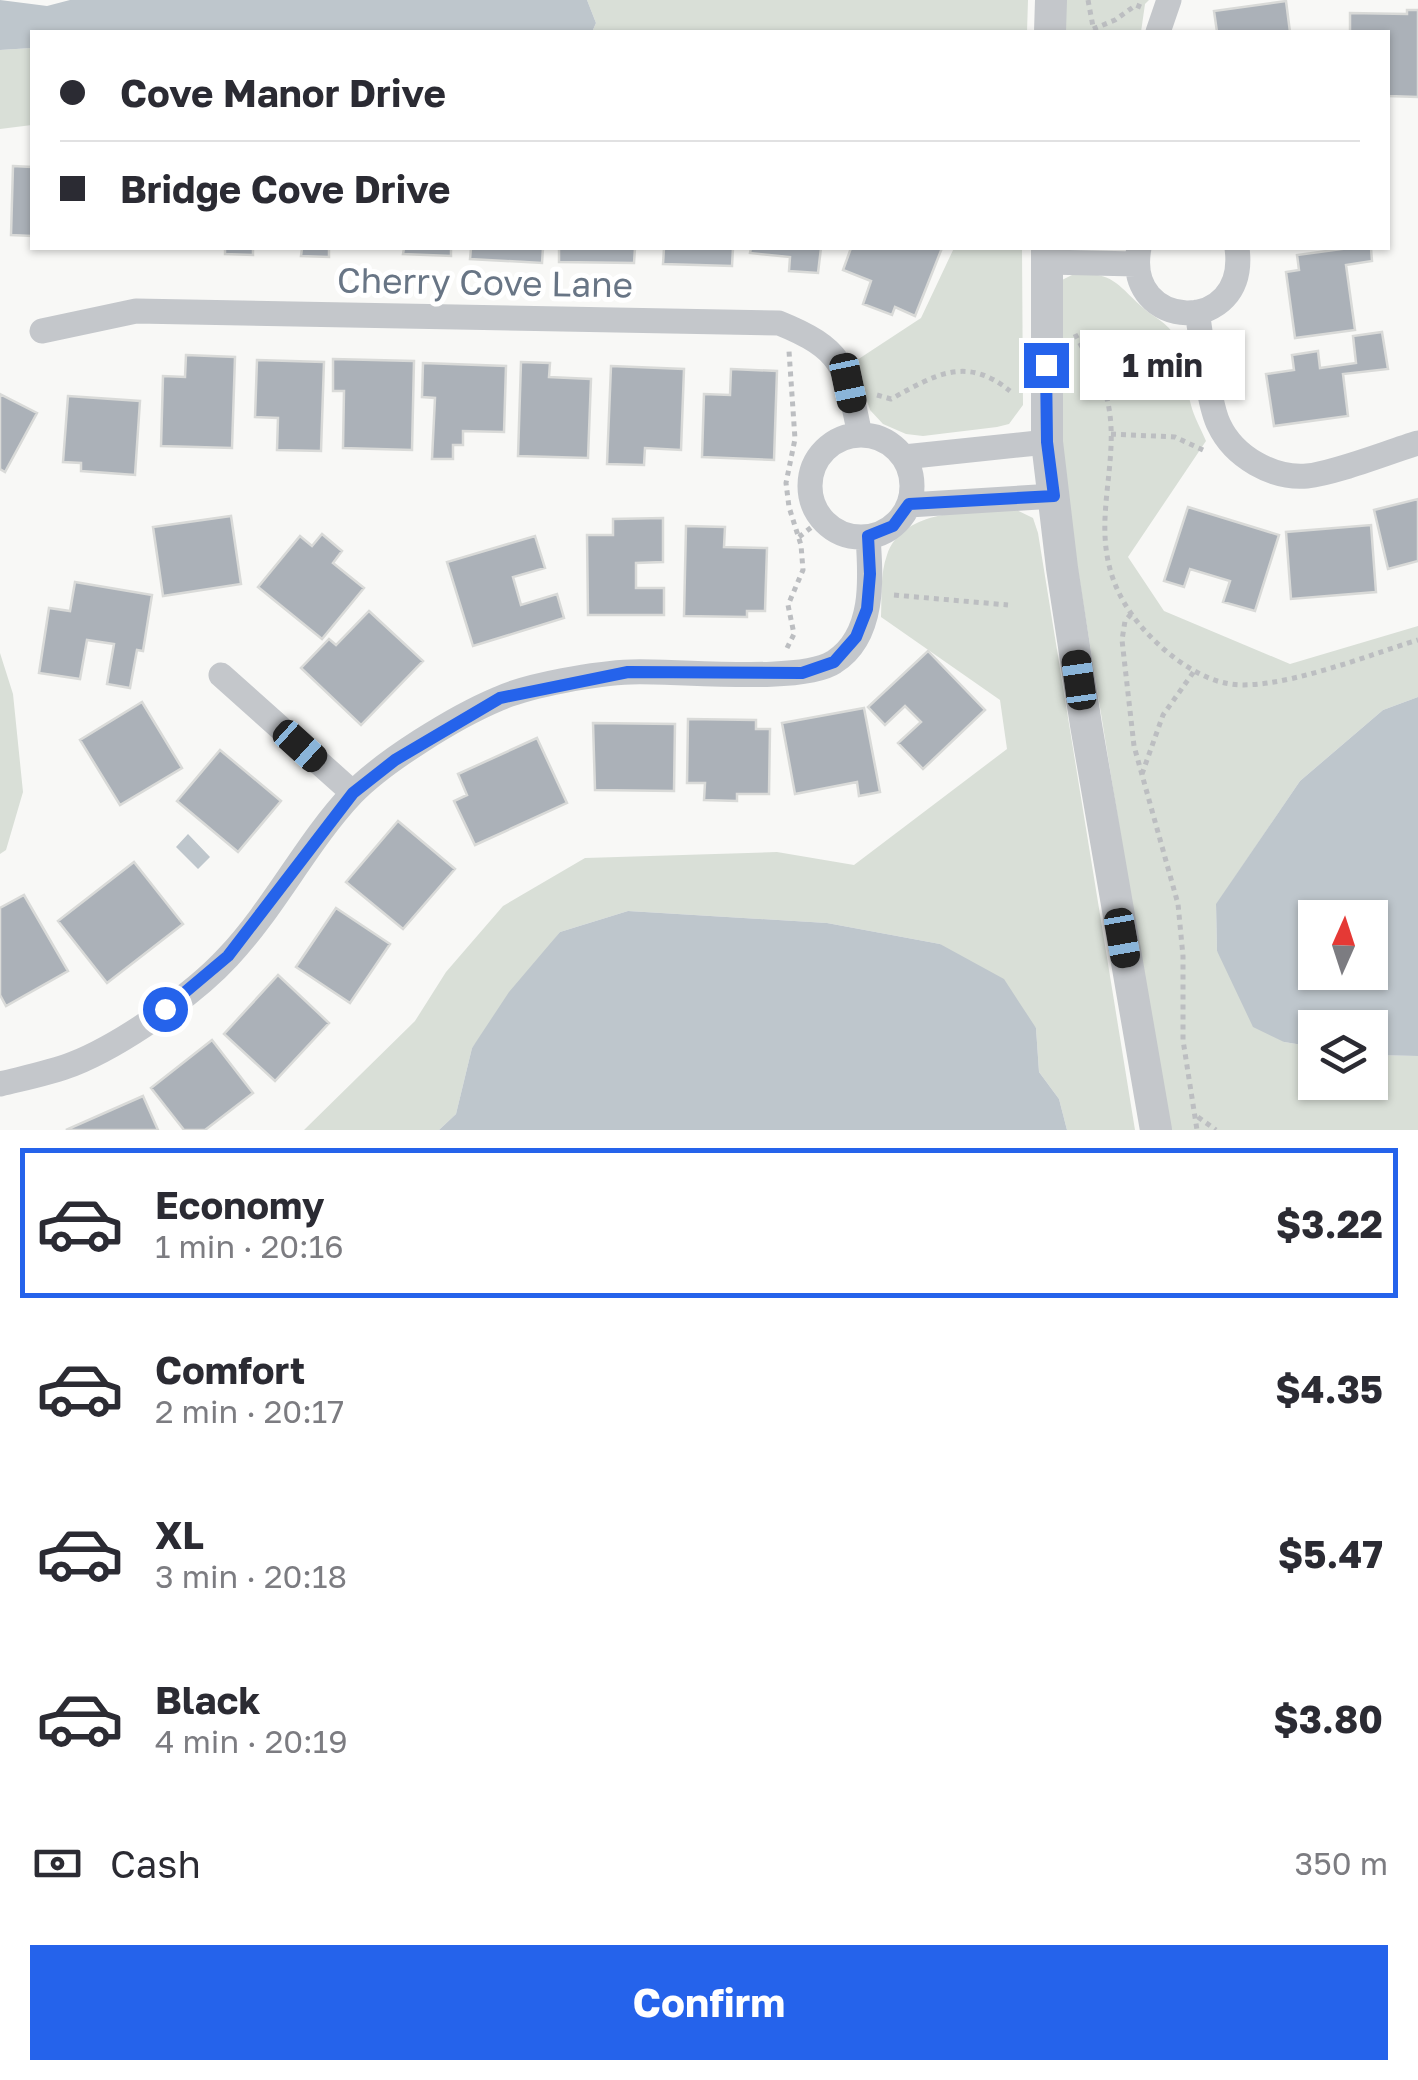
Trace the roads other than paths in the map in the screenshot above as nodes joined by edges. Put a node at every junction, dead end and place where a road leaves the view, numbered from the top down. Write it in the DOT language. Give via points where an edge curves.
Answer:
graph roads {
  1 [pos="1050,0"];
  2 [pos="1050,30"];
  3 [pos="1237,250"];
  4 [pos="1047,255"];
  5 [pos="1138,256"];
  6 [pos="1197,312"];
  7 [pos="42,330"];
  8 [pos="860,435"];
  9 [pos="1047,442"];
  10 [pos="1418,443"];
  11 [pos="904,458"];
  12 [pos="1054,496"];
  13 [pos="909,504"];
  14 [pos="868,536"];
  15 [pos="221,675"];
  16 [pos="353,793"];
  17 [pos="0,1084"];
  18 [pos="1156,1130"];
  1 -- 2 [label="street"];
  3 -- 6 [label="street" via="1236,282 1224,299"];
  4 -- 5 [label="street"];
  4 -- 9 [label="street"];
  5 -- 6 [label="street" via="1140,283 1152,300 1169,310"];
  6 -- 10 [label="street" via="1218,424 1254,464 1308,476"];
  7 -- 8 [label="street, Cherry Cove Lane" via="136,311 780,323 826,347 841,364"];
  8 -- 11 [label="street" via="892,445"];
  8 -- 14 [label="street" via="829,445 809,489 822,519 843,534"];
  9 -- 11 [label="street"];
  9 -- 12 [label="street"];
  11 -- 13 [label="street" via="912,480"];
  12 -- 13 [label="street"];
  12 -- 18 [label="street"];
  13 -- 14 [label="street" via="893,526"];
  14 -- 16 [label="street" via="867,609 856,637 834,662 802,673 628,672 500,698"];
  15 -- 16 [label="street"];
  16 -- 17 [label="street" via="228,956 190,990 74,1064"];
}
